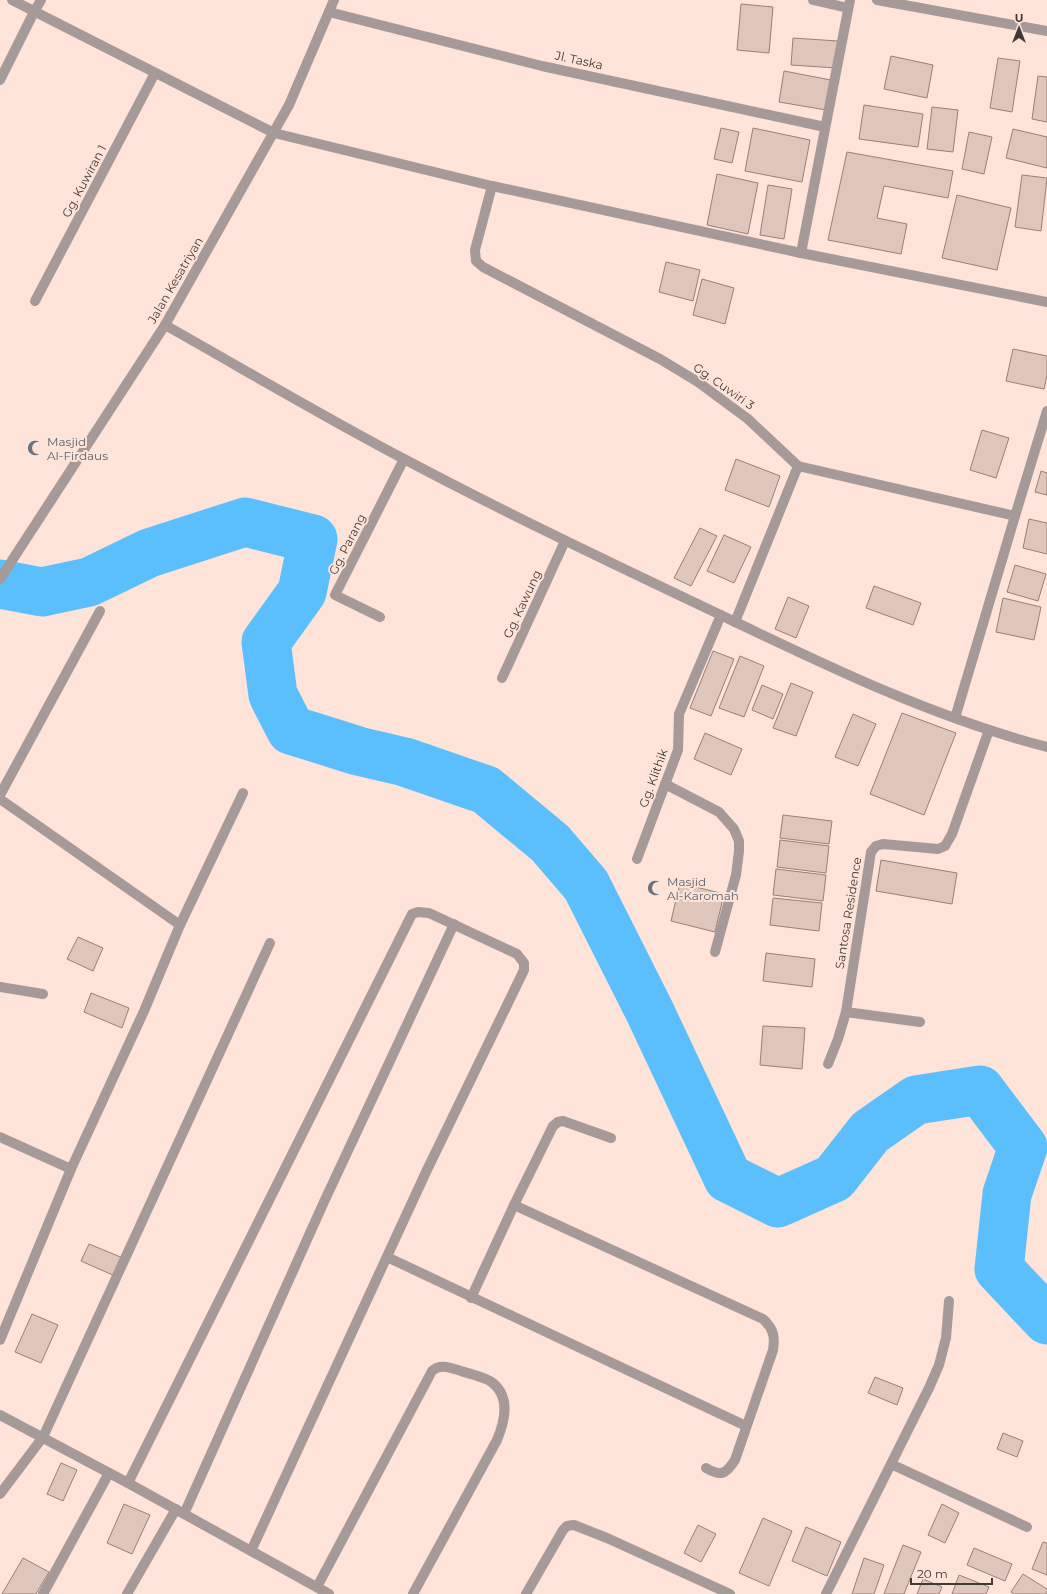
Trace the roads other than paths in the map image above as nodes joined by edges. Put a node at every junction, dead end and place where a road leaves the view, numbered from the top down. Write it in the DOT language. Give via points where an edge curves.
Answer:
graph roads {
  1 [pos="12,0"];
  2 [pos="41,0"];
  3 [pos="334,0"];
  4 [pos="813,0"];
  5 [pos="877,0"];
  6 [pos="849,4"];
  7 [pos="34,12"];
  8 [pos="329,12"];
  9 [pos="1047,31"];
  10 [pos="155,73"];
  11 [pos="0,80"];
  12 [pos="825,127"];
  13 [pos="274,133"];
  14 [pos="492,186"];
  15 [pos="801,253"];
  16 [pos="35,302"];
  17 [pos="1047,302"];
  18 [pos="165,325"];
  19 [pos="1047,411"];
  20 [pos="404,459"];
  21 [pos="798,466"];
  22 [pos="1015,516"];
  23 [pos="565,541"];
  24 [pos="0,579"];
  25 [pos="100,611"];
  26 [pos="721,615"];
  27 [pos="380,617"];
  28 [pos="735,622"];
  29 [pos="502,678"];
  30 [pos="955,718"];
  31 [pos="989,730"];
  32 [pos="1047,747"];
  33 [pos="665,784"];
  34 [pos="243,793"];
  35 [pos="0,795"];
  36 [pos="0,799"];
  37 [pos="637,859"];
  38 [pos="454,924"];
  39 [pos="180,925"];
  40 [pos="270,943"];
  41 [pos="715,952"];
  42 [pos="0,987"];
  43 [pos="43,994"];
  44 [pos="846,1012"];
  45 [pos="920,1022"];
  46 [pos="828,1064"];
  47 [pos="0,1137"];
  48 [pos="611,1138"];
  49 [pos="71,1169"];
  50 [pos="514,1205"];
  51 [pos="387,1257"];
  52 [pos="471,1298"];
  53 [pos="949,1301"];
  54 [pos="0,1340"];
  55 [pos="0,1415"];
  56 [pos="746,1426"];
  57 [pos="43,1437"];
  58 [pos="891,1464"];
  59 [pos="706,1468"];
  60 [pos="109,1473"];
  61 [pos="128,1483"];
  62 [pos="0,1494"];
  63 [pos="180,1512"];
  64 [pos="1027,1526"];
  65 [pos="251,1551"];
  66 [pos="317,1587"];
  67 [pos="43,1594"];
  68 [pos="127,1594"];
  69 [pos="329,1594"];
  70 [pos="413,1594"];
  71 [pos="526,1594"];
  72 [pos="730,1594"];
  73 [pos="826,1594"];
  1 -- 7 [label="street"];
  2 -- 7 [label="street"];
  3 -- 8 [label="street, Jalan Kesatriyan"];
  4 -- 6 [label="street"];
  5 -- 9 [label="street"];
  6 -- 12 [label="street"];
  7 -- 10 [label="street"];
  7 -- 11 [label="street"];
  8 -- 12 [label="street, Jl. Taska" via="542,66"];
  8 -- 13 [label="street, Jalan Kesatriyan" via="300,82"];
  10 -- 13 [label="street"];
  10 -- 16 [label="street, Gg. Kuwiran 1"];
  12 -- 15 [label="street"];
  13 -- 14 [label="street"];
  13 -- 18 [label="street, Jalan Kesatriyan"];
  14 -- 15 [label="street"];
  14 -- 21 [label="street, Gg. Cuwiri 3" via="475,250 476,260 483,267 660,359 698,382 748,419"];
  15 -- 17 [label="street"];
  18 -- 20 [label="street"];
  18 -- 24 [label="street, Jalan Kesatriyan"];
  19 -- 22 [label="street"];
  20 -- 23 [label="street"];
  20 -- 27 [label="street, Gg. Parang" via="336,595"];
  21 -- 22 [label="street"];
  21 -- 28 [label="street"];
  22 -- 30 [label="street"];
  23 -- 26 [label="street"];
  23 -- 29 [label="street, Gg. Kawung"];
  25 -- 35 [label="street"];
  26 -- 28 [label="street"];
  26 -- 33 [label="street, Gg. Klithik" via="679,714 678,750"];
  28 -- 30 [label="street" via="850,677"];
  30 -- 31 [label="street"];
  31 -- 32 [label="street"];
  31 -- 44 [label="street, Santosa Residence" via="952,834 945,846 938,848 883,844 876,846 871,852"];
  33 -- 37 [label="street, Gg. Klithik"];
  33 -- 41 [label="street" via="719,812 734,829 739,841 736,875"];
  34 -- 39 [label="street"];
  36 -- 39 [label="street"];
  38 -- 51 [label="street" via="517,954 524,963 524,970"];
  38 -- 61 [label="street" via="429,913 412,914"];
  38 -- 63 [label="street"];
  39 -- 49 [label="street"];
  40 -- 57 [label="street"];
  42 -- 43 [label="street"];
  44 -- 45 [label="street"];
  44 -- 46 [label="street, Santosa Residence"];
  47 -- 49 [label="street"];
  48 -- 50 [label="street" via="569,1122 558,1122 553,1126"];
  49 -- 54 [label="street"];
  50 -- 52 [label="street"];
  50 -- 56 [label="street" via="763,1319 774,1335 773,1350"];
  51 -- 52 [label="street"];
  51 -- 65 [label="street"];
  52 -- 56 [label="street"];
  53 -- 58 [label="street" via="946,1338 939,1366"];
  55 -- 57 [label="street"];
  56 -- 59 [label="street" via="735,1460 728,1470 715,1473"];
  57 -- 60 [label="street"];
  57 -- 62 [label="street"];
  58 -- 64 [label="street"];
  58 -- 73 [label="street"];
  60 -- 61 [label="street"];
  60 -- 67 [label="street"];
  61 -- 63 [label="street"];
  63 -- 65 [label="street"];
  63 -- 68 [label="street"];
  65 -- 66 [label="street"];
  66 -- 69 [label="street"];
  66 -- 70 [label="street" via="432,1371 437,1367 447,1367 490,1381 498,1388 504,1401 505,1415 497,1440"];
  71 -- 72 [label="street" via="563,1530 574,1525"];
}
